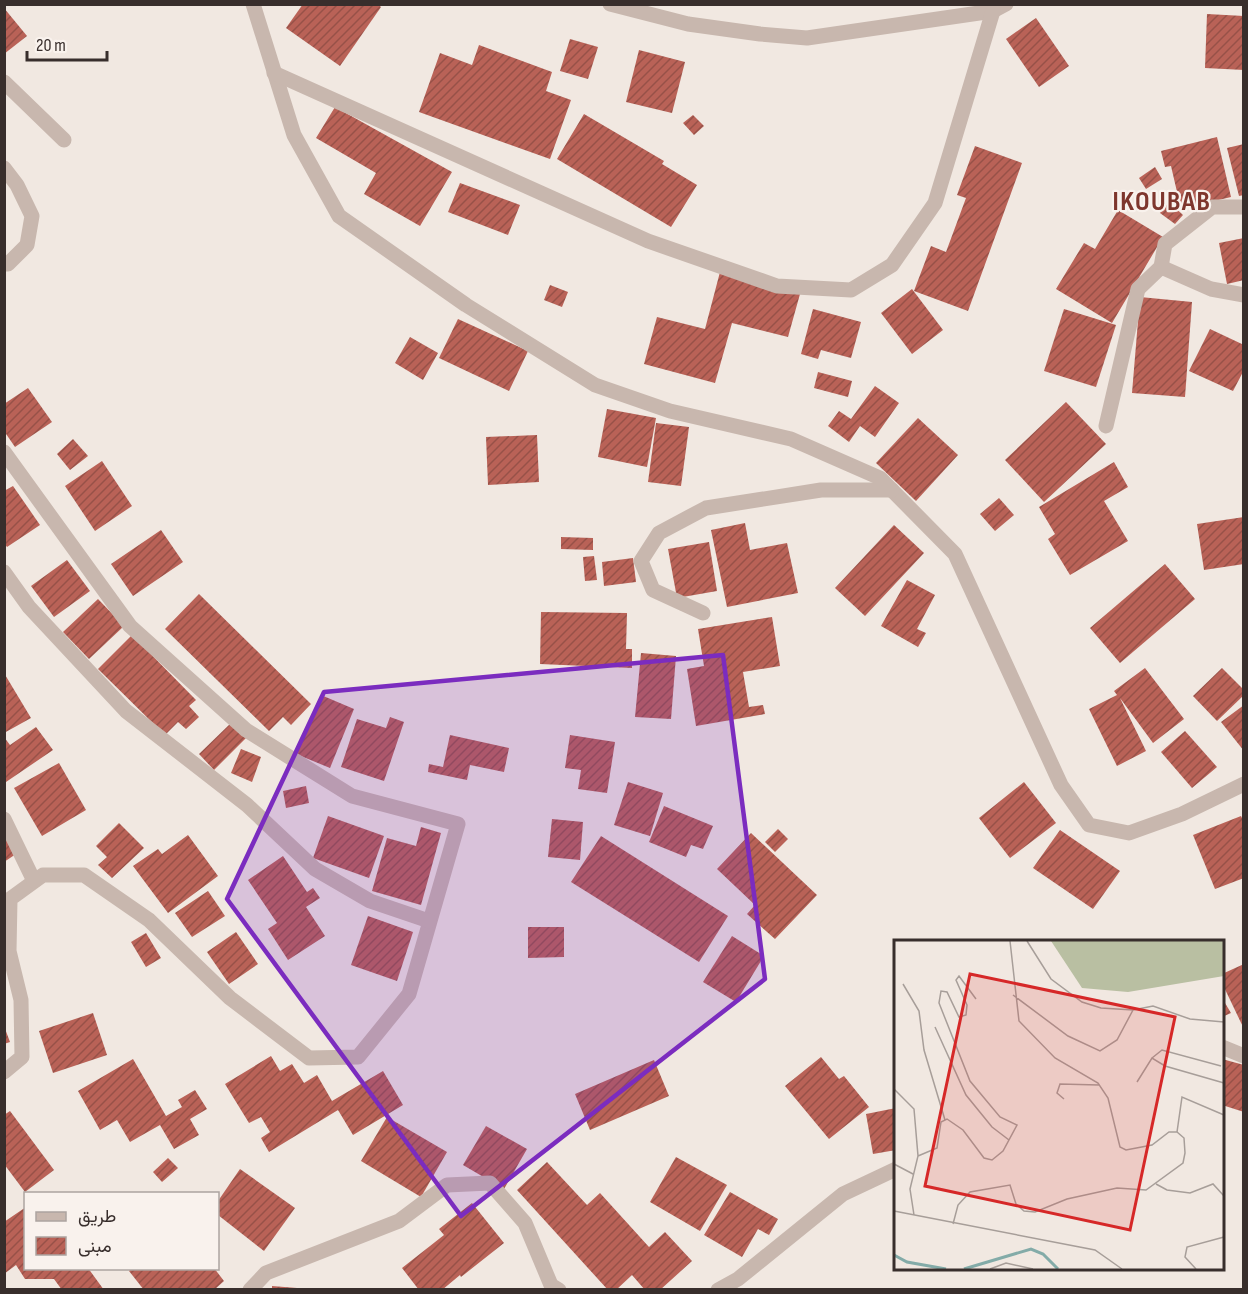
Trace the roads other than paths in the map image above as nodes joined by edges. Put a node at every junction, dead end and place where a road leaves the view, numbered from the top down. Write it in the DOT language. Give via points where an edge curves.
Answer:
graph roads {
  1 [pos="252,4"];
  2 [pos="610,4"];
  3 [pos="999,8"];
  4 [pos="274,73"];
  5 [pos="4,82"];
  6 [pos="64,140"];
  7 [pos="4,168"];
  8 [pos="1244,207"];
  9 [pos="4,264"];
  10 [pos="1161,267"];
  11 [pos="1244,295"];
  12 [pos="1106,426"];
  13 [pos="4,452"];
  14 [pos="892,490"];
  15 [pos="4,572"];
  16 [pos="703,613"];
  17 [pos="1244,784"];
  18 [pos="4,819"];
  19 [pos="34,881"];
  20 [pos="429,921"];
  21 [pos="1224,1048"];
  22 [pos="1244,1056"];
  23 [pos="4,1072"];
  24 [pos="894,1170"];
  25 [pos="250,1290"];
  26 [pos="559,1290"];
  27 [pos="718,1290"];
  1 -- 4 [label="street"];
  2 -- 3 [label="street" via="688,24 807,38"];
  3 -- 4 [label="street" via="935,204 892,265 851,290 777,286 648,241"];
  4 -- 14 [label="street" via="294,135 339,216 466,304 595,385 670,411 791,439 880,478"];
  5 -- 6 [label="street"];
  7 -- 9 [label="street" via="32,216 27,245"];
  8 -- 10 [label="street" via="1212,207 1165,244"];
  10 -- 11 [label="street" via="1211,289"];
  10 -- 12 [label="street" via="1138,289"];
  13 -- 20 [label="street" via="130,626 246,730 352,796 458,824"];
  14 -- 16 [label="street" via="821,490 706,508 659,533 641,561 653,590"];
  14 -- 17 [label="street" via="955,554 1061,785 1089,825 1129,833 1182,814"];
  15 -- 20 [label="street" via="29,607 126,711 247,805 315,869 370,901"];
  18 -- 19 [label="street"];
  19 -- 20 [label="street" via="43,875 84,875 149,920 230,998 309,1058 358,1057 409,994"];
  19 -- 23 [label="street" via="10,899 9,951 21,1000 22,1058"];
  21 -- 22 [label="street"];
  24 -- 27 [label="street" via="843,1194 738,1280"];
  25 -- 26 [label="street" via="266,1273 399,1221 447,1185 490,1183 525,1223 551,1285"];
}
